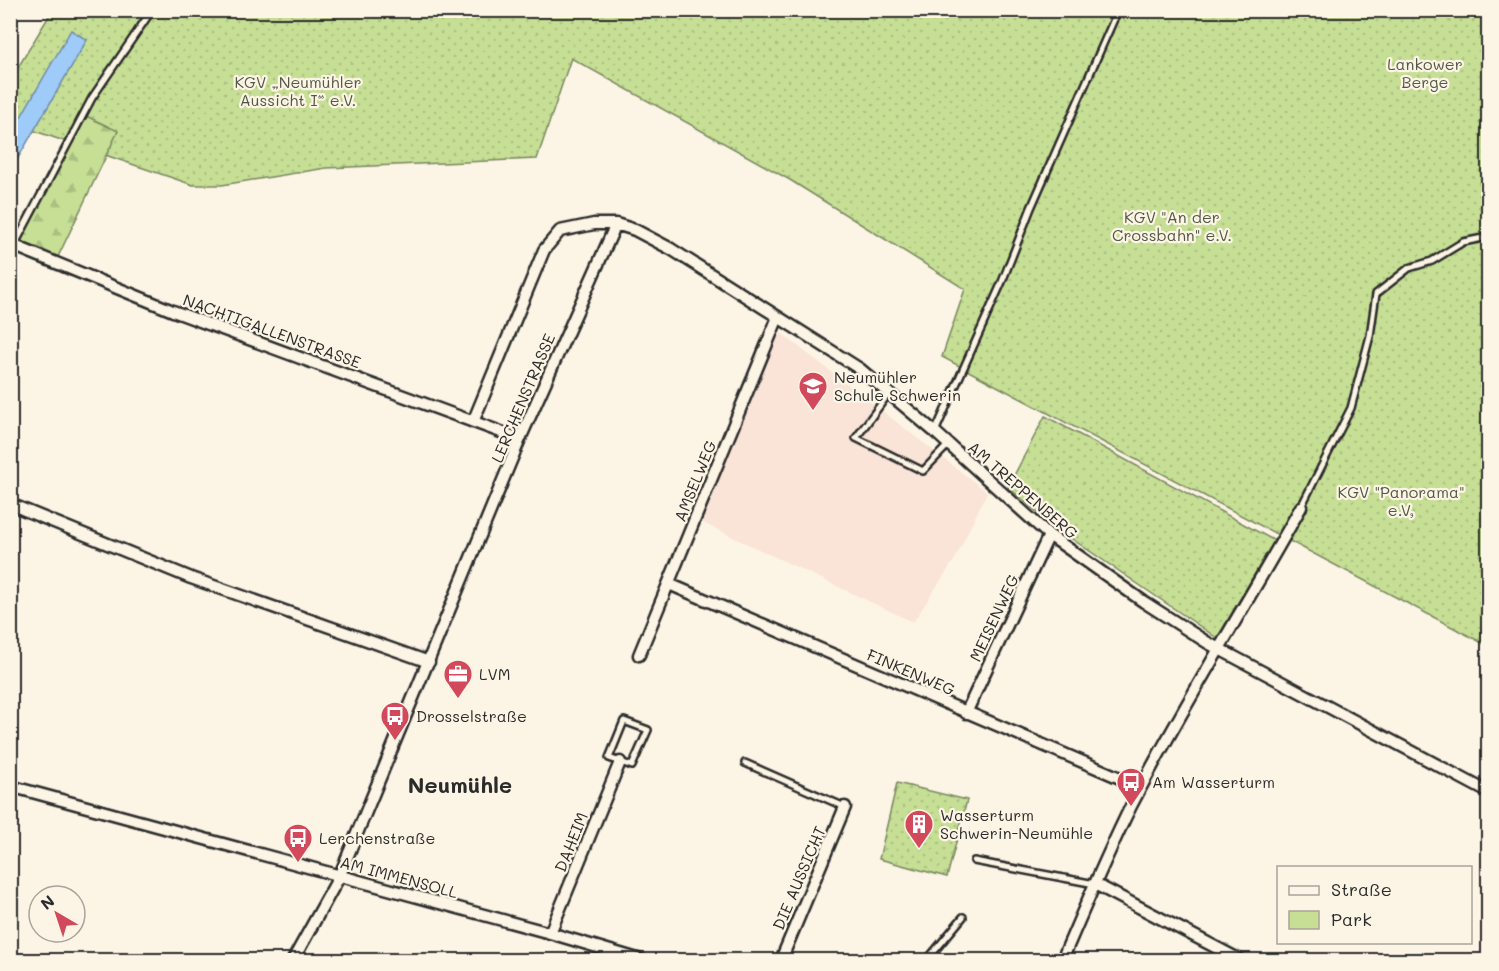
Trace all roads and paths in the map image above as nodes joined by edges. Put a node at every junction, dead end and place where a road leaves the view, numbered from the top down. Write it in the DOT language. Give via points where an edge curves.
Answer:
graph roads {
  1 [pos="152,10"];
  2 [pos="1118,10"];
  3 [pos="616,224"];
  4 [pos="1488,237"];
  5 [pos="12,248"];
  6 [pos="778,317"];
  7 [pos="889,393"];
  8 [pos="472,422"];
  9 [pos="934,432"];
  10 [pos="520,439"];
  11 [pos="948,445"];
  12 [pos="10,504"];
  13 [pos="1301,507"];
  14 [pos="1049,535"];
  15 [pos="669,584"];
  16 [pos="1218,648"];
  17 [pos="639,655"];
  18 [pos="429,662"];
  19 [pos="966,713"];
  20 [pos="620,762"];
  21 [pos="745,763"];
  22 [pos="10,786"];
  23 [pos="1141,787"];
  24 [pos="1488,792"];
  25 [pos="845,807"];
  26 [pos="974,861"];
  27 [pos="339,876"];
  28 [pos="1095,884"];
  29 [pos="963,917"];
  30 [pos="550,933"];
  31 [pos="614,956"];
  32 [pos="293,960"];
  33 [pos="641,960"];
  34 [pos="781,960"];
  35 [pos="927,960"];
  36 [pos="1062,960"];
  37 [pos="1239,960"];
  1 -- 5 [label="lane" via="92,98"];
  2 -- 9 [label="lane"];
  3 -- 6 [label="street, AM TREPPENBERG" via="671,249"];
  3 -- 8 [label="street" via="560,231 544,250"];
  3 -- 10 [label="street, LERCHENSTRASSE"];
  4 -- 13 [label="lane" via="1463,242 1432,261 1409,268 1376,294 1370,336 1351,408"];
  5 -- 8 [label="street, NACHTIGALLENSTRASSE"];
  6 -- 7 [label="street, AM TREPPENBERG" via="860,369"];
  6 -- 15 [label="street, AMSELWEG"];
  7 -- 9 [label="street, AM TREPPENBERG"];
  7 -- 11 [label="lane" via="856,438 923,471"];
  8 -- 10 [label="street, NACHTIGALLENSTRASSE"];
  9 -- 11 [label="street, AM TREPPENBERG"];
  10 -- 18 [label="street, LERCHENSTRASSE"];
  11 -- 14 [label="street, AM TREPPENBERG"];
  12 -- 18 [label="street" via="191,578"];
  13 -- 16 [label="street"];
  14 -- 16 [label="street, AM TREPPENBERG"];
  14 -- 19 [label="street, MEISENWEG"];
  15 -- 17 [label="street, AMSELWEG"];
  15 -- 19 [label="street, FINKENWEG"];
  16 -- 23 [label="street"];
  16 -- 24 [label="street, AM TREPPENBERG"];
  18 -- 27 [label="street, LERCHENSTRASSE"];
  19 -- 23 [label="street, FINKENWEG"];
  20 -- 20 [label="lane" via="609,758 624,721 648,730 632,766"];
  20 -- 30 [label="street, DAHEIM"];
  21 -- 25 [label="lane"];
  22 -- 27 [label="street, AM IMMENSOLL"];
  23 -- 28 [label="street"];
  25 -- 34 [label="street, DIE AUSSICHT"];
  26 -- 28 [label="lane"];
  27 -- 30 [label="street, AM IMMENSOLL"];
  27 -- 32 [label="street, LERCHENSTRASSE"];
  28 -- 36 [label="street"];
  28 -- 37 [label="street"];
  29 -- 35 [label="lane"];
  30 -- 31 [label="street, AM IMMENSOLL"];
  31 -- 33 [label="street, AM IMMENSOLL"];
}
